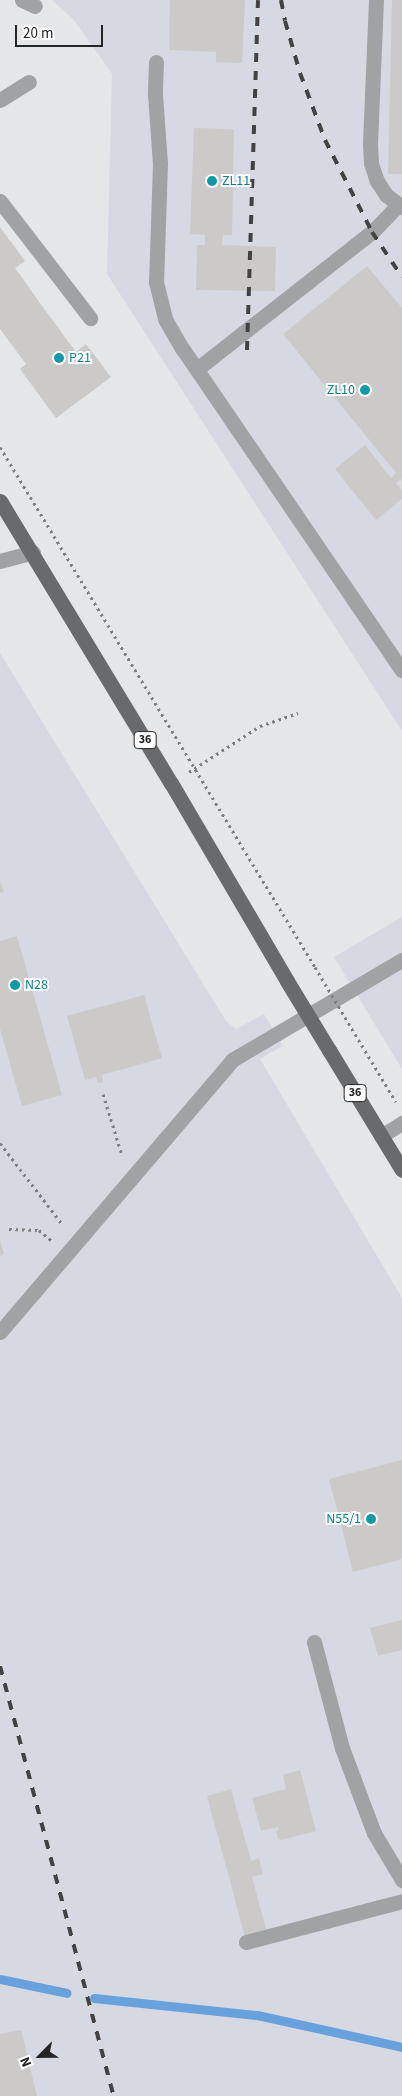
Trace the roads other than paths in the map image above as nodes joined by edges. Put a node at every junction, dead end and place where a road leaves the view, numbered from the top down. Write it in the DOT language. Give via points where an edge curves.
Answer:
graph roads {
  1 [pos="376,0"];
  2 [pos="156,62"];
  3 [pos="29,82"];
  4 [pos="0,100"];
  5 [pos="0,201"];
  6 [pos="400,206"];
  7 [pos="90,318"];
  8 [pos="197,369"];
  9 [pos="0,501"];
  10 [pos="33,552"];
  11 [pos="0,561"];
  12 [pos="402,670"];
  13 [pos="402,960"];
  14 [pos="402,1123"];
  15 [pos="381,1136"];
  16 [pos="402,1170"];
  17 [pos="0,1332"];
  18 [pos="314,1642"];
  19 [pos="397,1865"];
  20 [pos="402,1880"];
  21 [pos="402,1901"];
  22 [pos="246,1942"];
  1 -- 6 [label="lane" via="371,163 386,195"];
  2 -- 8 [label="lane" via="160,163 156,282 172,332"];
  3 -- 4 [label="lane"];
  5 -- 7 [label="lane"];
  6 -- 8 [label="lane" via="372,232"];
  8 -- 12 [label="lane"];
  9 -- 10 [label="main road, 36"];
  10 -- 11 [label="lane"];
  10 -- 15 [label="main road, 36, bridge"];
  13 -- 17 [label="lane" via="232,1060"];
  14 -- 15 [label="lane"];
  15 -- 16 [label="main road, 36"];
  18 -- 19 [label="lane" via="342,1748 374,1833"];
  19 -- 20 [label="lane"];
  21 -- 22 [label="lane"];
}
